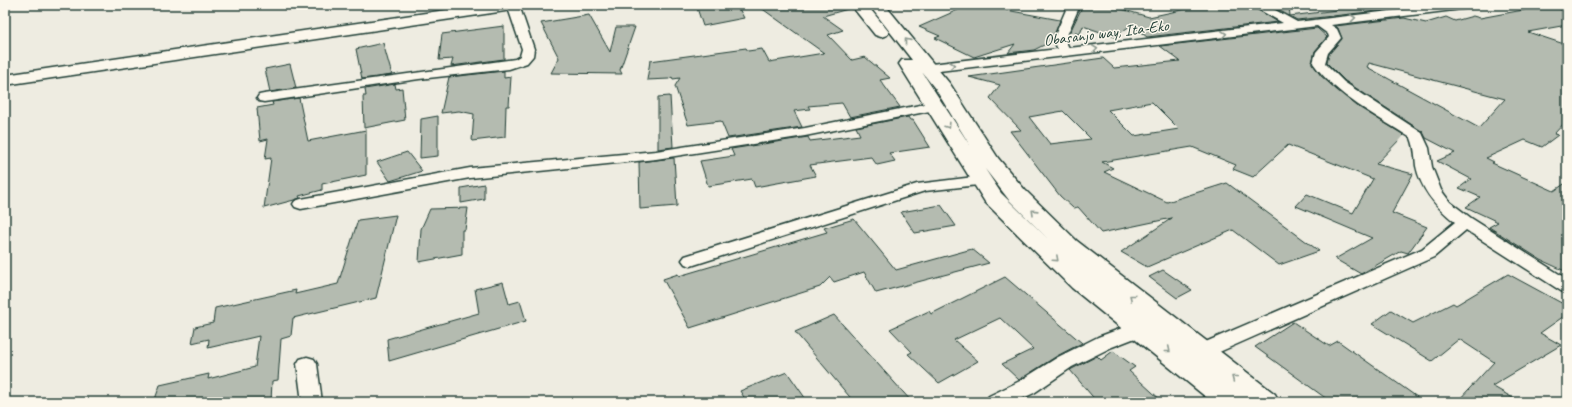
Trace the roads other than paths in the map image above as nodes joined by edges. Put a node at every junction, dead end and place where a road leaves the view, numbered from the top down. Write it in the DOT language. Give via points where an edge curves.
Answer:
graph roads {
  1 [pos="491,5"];
  2 [pos="512,5"];
  3 [pos="859,5"];
  4 [pos="877,5"];
  5 [pos="1074,5"];
  6 [pos="1257,5"];
  7 [pos="1470,5"];
  8 [pos="1319,22"];
  9 [pos="1295,25"];
  10 [pos="1066,53"];
  11 [pos="920,69"];
  12 [pos="5,73"];
  13 [pos="5,80"];
  14 [pos="264,98"];
  15 [pos="935,106"];
  16 [pos="982,181"];
  17 [pos="301,204"];
  18 [pos="1465,222"];
  19 [pos="691,260"];
  20 [pos="1567,287"];
  21 [pos="1141,328"];
  22 [pos="1201,352"];
  23 [pos="307,364"];
  24 [pos="312,402"];
  25 [pos="996,402"];
  26 [pos="1232,402"];
  27 [pos="1265,402"];
  1 -- 12 [label="main road" via="236,44"];
  2 -- 13 [label="main road"];
  2 -- 14 [label="street" via="528,49 528,54 522,62"];
  3 -- 11 [label="main road"];
  11 -- 4 [label="main road, one-way"];
  5 -- 10 [label="street" via="1059,40"];
  6 -- 9 [label="street"];
  8 -- 7 [label="street, Obasanjo way, Ita-Eko, one-way"];
  8 -- 9 [label="street, Obasanjo way, Ita-Eko"];
  8 -- 18 [label="street" via="1333,32 1334,38 1322,52 1319,63 1326,73 1363,102 1405,126 1417,136 1433,191 1444,205"];
  10 -- 9 [label="street, Obasanjo way, Ita-Eko, one-way"];
  11 -- 10 [label="street, Obasanjo way, Ita-Eko, one-way"];
  11 -- 15 [label="main road"];
  22 -- 11 [label="main road, one-way" via="1069,246 1017,195 990,161 944,88"];
  15 -- 16 [label="main road, one-way"];
  15 -- 17 [label="street" via="806,132 656,154 470,172"];
  16 -- 19 [label="street" via="923,187"];
  16 -- 21 [label="main road, one-way" via="993,197 1043,247 1081,282"];
  18 -- 20 [label="street"];
  18 -- 22 [label="street" via="1428,253"];
  21 -- 25 [label="street" via="1065,362 1027,387"];
  21 -- 26 [label="main road, one-way"];
  27 -- 22 [label="main road, one-way"];
  23 -- 24 [label="street"];
}
